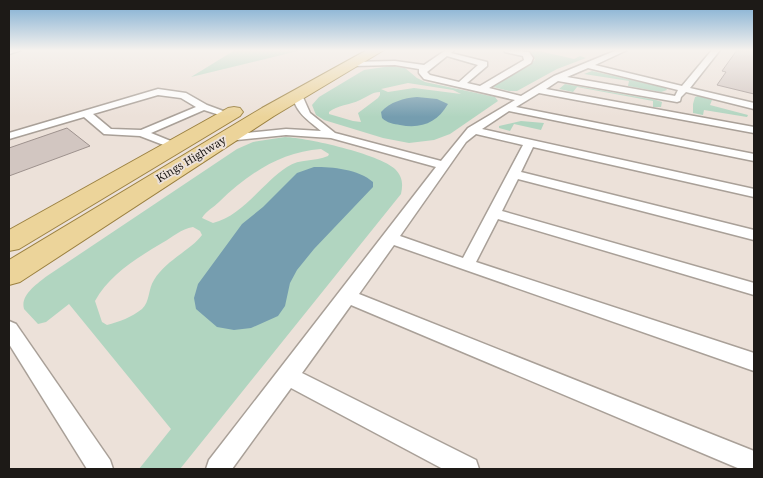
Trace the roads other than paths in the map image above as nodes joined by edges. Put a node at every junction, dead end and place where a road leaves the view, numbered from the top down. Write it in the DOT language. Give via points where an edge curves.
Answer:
graph roads {
  1 [pos="318,72"];
  2 [pos="329,72"];
  3 [pos="423,72"];
  4 [pos="475,72"];
  5 [pos="509,72"];
  6 [pos="570,72"];
  7 [pos="616,72"];
  8 [pos="698,72"];
  9 [pos="557,78"];
  10 [pos="460,85"];
  11 [pos="685,89"];
  12 [pos="480,90"];
  13 [pos="537,90"];
  14 [pos="297,95"];
  15 [pos="524,99"];
  16 [pos="677,99"];
  17 [pos="754,106"];
  18 [pos="204,107"];
  19 [pos="507,108"];
  20 [pos="86,114"];
  21 [pos="229,115"];
  22 [pos="677,116"];
  23 [pos="472,130"];
  24 [pos="754,130"];
  25 [pos="142,133"];
  26 [pos="331,135"];
  27 [pos="9,136"];
  28 [pos="227,138"];
  29 [pos="530,142"];
  30 [pos="174,146"];
  31 [pos="754,158"];
  32 [pos="444,165"];
  33 [pos="514,174"];
  34 [pos="754,193"];
  35 [pos="493,213"];
  36 [pos="754,235"];
  37 [pos="391,238"];
  38 [pos="9,242"];
  39 [pos="466,265"];
  40 [pos="9,274"];
  41 [pos="754,289"];
  42 [pos="346,296"];
  43 [pos="9,329"];
  44 [pos="754,362"];
  45 [pos="288,376"];
  46 [pos="754,463"];
  47 [pos="101,469"];
  48 [pos="218,469"];
  49 [pos="467,469"];
  1 -- 21 [label="main road, Kings Highway"];
  2 -- 14 [label="main road, Kings Highway"];
  3 -- 10 [label="lane" via="426,77"];
  4 -- 10 [label="lane"];
  5 -- 12 [label="lane"];
  6 -- 9 [label="lane"];
  7 -- 11 [label="lane"];
  8 -- 11 [label="lane"];
  9 -- 13 [label="lane"];
  9 -- 16 [label="lane"];
  10 -- 12 [label="lane"];
  11 -- 16 [label="lane"];
  11 -- 17 [label="lane"];
  12 -- 15 [label="lane"];
  13 -- 15 [label="lane"];
  13 -- 22 [label="lane"];
  14 -- 26 [label="lane" via="305,115"];
  14 -- 28 [label="main road, Kings Highway"];
  15 -- 19 [label="lane"];
  16 -- 22 [label="lane"];
  18 -- 20 [label="lane" via="184,95 158,92"];
  18 -- 21 [label="lane"];
  18 -- 25 [label="lane"];
  19 -- 23 [label="lane"];
  19 -- 31 [label="lane"];
  20 -- 25 [label="lane" via="108,132"];
  20 -- 27 [label="lane"];
  21 -- 30 [label="main road, Kings Highway"];
  22 -- 24 [label="lane"];
  23 -- 29 [label="lane"];
  23 -- 32 [label="lane"];
  25 -- 30 [label="lane"];
  26 -- 28 [label="lane" via="268,132"];
  26 -- 32 [label="lane"];
  28 -- 40 [label="main road, Kings Highway"];
  29 -- 33 [label="lane"];
  29 -- 34 [label="lane"];
  30 -- 38 [label="main road, Kings Highway"];
  32 -- 37 [label="lane"];
  33 -- 35 [label="lane"];
  33 -- 36 [label="lane"];
  35 -- 39 [label="lane"];
  35 -- 41 [label="lane"];
  37 -- 39 [label="lane"];
  37 -- 42 [label="lane"];
  39 -- 44 [label="lane"];
  42 -- 45 [label="lane"];
  42 -- 46 [label="lane"];
  43 -- 47 [label="lane"];
  45 -- 48 [label="lane"];
  45 -- 49 [label="lane"];
}
